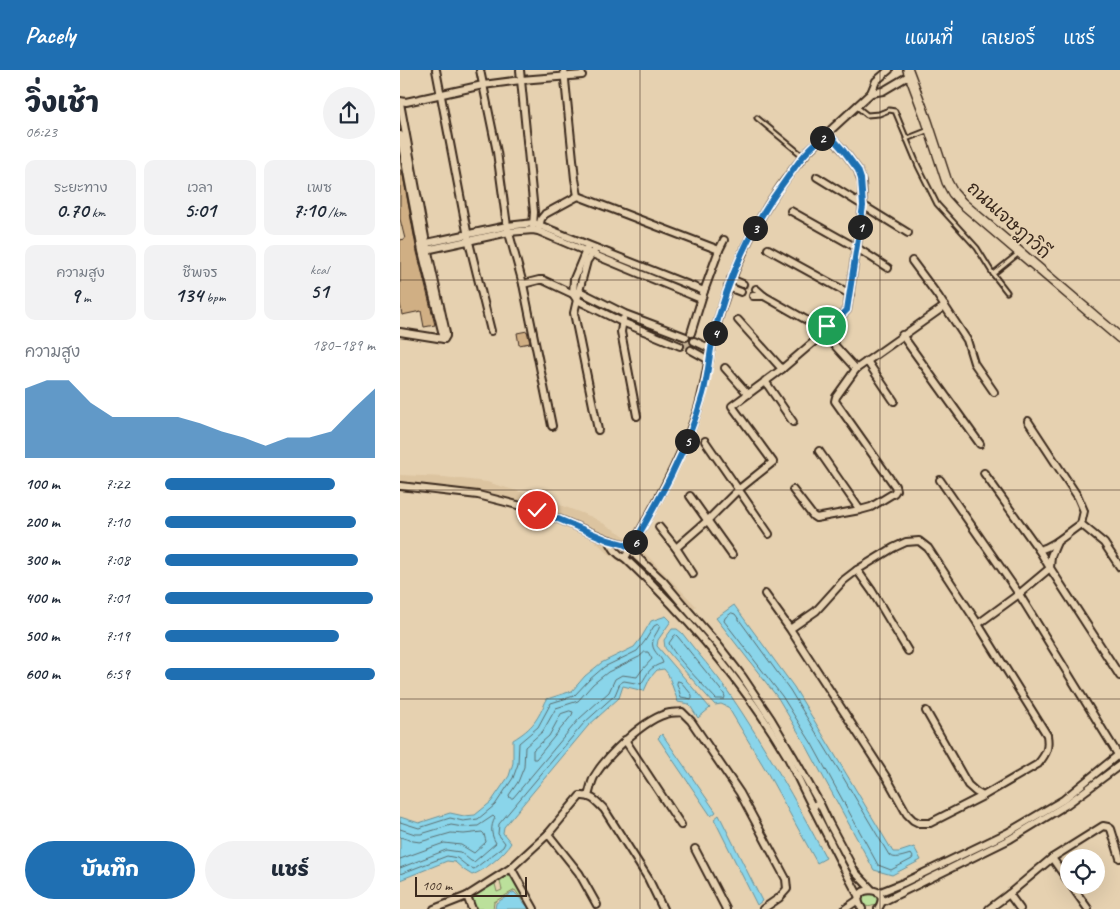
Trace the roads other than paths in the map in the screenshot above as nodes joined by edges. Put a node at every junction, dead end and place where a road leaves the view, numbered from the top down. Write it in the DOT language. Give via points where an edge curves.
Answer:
graph roads {
  1 [pos="436,70"];
  2 [pos="480,70"];
  3 [pos="520,70"];
  4 [pos="889,70"];
  5 [pos="564,73"];
  6 [pos="909,73"];
  7 [pos="582,75"];
  8 [pos="521,80"];
  9 [pos="483,85"];
  10 [pos="871,93"];
  11 [pos="441,95"];
  12 [pos="401,103"];
  13 [pos="856,106"];
  14 [pos="757,118"];
  15 [pos="930,130"];
  16 [pos="828,133"];
  17 [pos="400,135"];
  18 [pos="906,138"];
  19 [pos="804,156"];
  20 [pos="817,178"];
  21 [pos="578,196"];
  22 [pos="863,206"];
  23 [pos="791,211"];
  24 [pos="536,227"];
  25 [pos="508,229"];
  26 [pos="908,233"];
  27 [pos="469,238"];
  28 [pos="724,240"];
  29 [pos="424,247"];
  30 [pos="586,248"];
  31 [pos="857,248"];
  32 [pos="768,249"];
  33 [pos="720,250"];
  34 [pos="594,251"];
  35 [pos="1019,252"];
  36 [pos="912,261"];
  37 [pos="888,268"];
  38 [pos="993,274"];
  39 [pos="731,279"];
  40 [pos="523,284"];
  41 [pos="743,284"];
  42 [pos="728,287"];
  43 [pos="756,289"];
  44 [pos="704,291"];
  45 [pos="576,292"];
  46 [pos="741,292"];
  47 [pos="1007,292"];
  48 [pos="850,294"];
  49 [pos="753,296"];
  50 [pos="764,296"];
  51 [pos="701,299"];
  52 [pos="577,300"];
  53 [pos="945,306"];
  54 [pos="625,314"];
  55 [pos="738,320"];
  56 [pos="622,322"];
  57 [pos="817,326"];
  58 [pos="829,328"];
  59 [pos="491,331"];
  60 [pos="400,332"];
  61 [pos="902,336"];
  62 [pos="1120,338"];
  63 [pos="817,339"];
  64 [pos="830,340"];
  65 [pos="694,341"];
  66 [pos="680,346"];
  67 [pos="711,349"];
  68 [pos="690,350"];
  69 [pos="709,360"];
  70 [pos="866,361"];
  71 [pos="725,368"];
  72 [pos="782,369"];
  73 [pos="856,369"];
  74 [pos="765,381"];
  75 [pos="994,392"];
  76 [pos="748,394"];
  77 [pos="894,401"];
  78 [pos="637,416"];
  79 [pos="1028,421"];
  80 [pos="793,422"];
  81 [pos="552,426"];
  82 [pos="598,430"];
  83 [pos="705,441"];
  84 [pos="980,444"];
  85 [pos="819,451"];
  86 [pos="984,473"];
  87 [pos="940,480"];
  88 [pos="400,486"];
  89 [pos="738,490"];
  90 [pos="793,490"];
  91 [pos="690,496"];
  92 [pos="860,510"];
  93 [pos="707,520"];
  94 [pos="1081,524"];
  95 [pos="659,527"];
  96 [pos="769,534"];
  97 [pos="608,540"];
  98 [pos="1057,542"];
  99 [pos="631,548"];
  100 [pos="676,548"];
  101 [pos="1039,550"];
  102 [pos="732,555"];
  103 [pos="625,558"];
  104 [pos="1050,568"];
  105 [pos="1120,568"];
  106 [pos="857,570"];
  107 [pos="693,574"];
  108 [pos="765,594"];
  109 [pos="1019,594"];
  110 [pos="679,600"];
  111 [pos="672,605"];
  112 [pos="978,624"];
  113 [pos="790,629"];
  114 [pos="908,650"];
  115 [pos="1120,676"];
  116 [pos="926,710"];
  117 [pos="625,740"];
  118 [pos="1119,757"];
  119 [pos="1120,765"];
  120 [pos="588,796"];
  121 [pos="982,796"];
  122 [pos="820,804"];
  123 [pos="813,808"];
  124 [pos="682,825"];
  125 [pos="548,834"];
  126 [pos="696,849"];
  127 [pos="1052,858"];
  128 [pos="1120,858"];
  129 [pos="511,868"];
  130 [pos="1060,869"];
  131 [pos="871,889"];
  132 [pos="878,893"];
  133 [pos="1009,894"];
  134 [pos="1077,894"];
  135 [pos="467,896"];
  136 [pos="858,899"];
  137 [pos="597,905"];
  138 [pos="881,907"];
  139 [pos="434,909"];
  140 [pos="472,909"];
  141 [pos="534,909"];
  142 [pos="663,909"];
  143 [pos="726,909"];
  144 [pos="763,909"];
  145 [pos="845,909"];
  146 [pos="862,909"];
  147 [pos="989,909"];
  148 [pos="1020,909"];
  149 [pos="1088,909"];
  1 -- 11 [label="street"];
  2 -- 9 [label="street"];
  3 -- 8 [label="street"];
  4 -- 10 [label="street" via="876,80"];
  5 -- 7 [label="street"];
  5 -- 8 [label="street"];
  5 -- 21 [label="street"];
  6 -- 10 [label="street" via="883,92"];
  6 -- 15 [label="street, ถนนเจษฎาวิถี"];
  8 -- 9 [label="street"];
  8 -- 24 [label="street"];
  9 -- 11 [label="street"];
  9 -- 25 [label="street"];
  10 -- 13 [label="street"];
  11 -- 12 [label="street"];
  11 -- 27 [label="street"];
  12 -- 29 [label="street"];
  13 -- 16 [label="street"];
  13 -- 18 [label="lane" via="867,115 894,111"];
  14 -- 19 [label="lane"];
  15 -- 18 [label="lane"];
  15 -- 35 [label="street, ถนนเจษฎาวิถี" via="953,193"];
  16 -- 19 [label="street"];
  16 -- 22 [label="street" via="858,170"];
  17 -- 29 [label="street"];
  18 -- 38 [label="lane" via="937,204 977,248"];
  19 -- 39 [label="street" via="770,201"];
  20 -- 22 [label="street"];
  21 -- 24 [label="street" via="545,214"];
  21 -- 33 [label="street"];
  22 -- 26 [label="street"];
  22 -- 31 [label="street"];
  23 -- 31 [label="street"];
  24 -- 25 [label="street"];
  24 -- 30 [label="street"];
  25 -- 27 [label="street"];
  25 -- 40 [label="street"];
  27 -- 29 [label="street"];
  27 -- 59 [label="street"];
  28 -- 33 [label="street"];
  29 -- 60 [label="street" via="446,336 444,339"];
  30 -- 34 [label="street"];
  30 -- 45 [label="street" via="574,279"];
  31 -- 37 [label="street"];
  31 -- 48 [label="street"];
  32 -- 48 [label="street"];
  33 -- 44 [label="street"];
  34 -- 44 [label="street"];
  34 -- 45 [label="street"];
  34 -- 51 [label="street"];
  35 -- 38 [label="lane"];
  35 -- 62 [label="street, ถนนเจษฎาวิถี"];
  36 -- 53 [label="street"];
  38 -- 47 [label="lane"];
  39 -- 41 [label="street"];
  39 -- 42 [label="street"];
  40 -- 45 [label="street" via="542,280"];
  40 -- 81 [label="street"];
  42 -- 46 [label="street"];
  42 -- 67 [label="street"];
  43 -- 50 [label="street"];
  44 -- 51 [label="street"];
  45 -- 52 [label="street"];
  45 -- 54 [label="street"];
  48 -- 58 [label="street" via="847,310"];
  49 -- 50 [label="street"];
  50 -- 57 [label="street"];
  51 -- 54 [label="street" via="688,335"];
  52 -- 56 [label="street"];
  52 -- 82 [label="street" via="574,313"];
  53 -- 61 [label="street"];
  53 -- 75 [label="street" via="967,340 974,363"];
  54 -- 56 [label="street"];
  55 -- 72 [label="street"];
  56 -- 66 [label="street"];
  56 -- 78 [label="street" via="621,332"];
  57 -- 58 [label="street" via="825,324"];
  57 -- 63 [label="street" via="814,331"];
  58 -- 64 [label="street"];
  61 -- 70 [label="street"];
  61 -- 84 [label="street"];
  63 -- 64 [label="street"];
  63 -- 72 [label="street"];
  64 -- 73 [label="street"];
  65 -- 67 [label="street"];
  67 -- 69 [label="street"];
  68 -- 69 [label="street"];
  69 -- 99 [label="street" via="703,394 687,440"];
  70 -- 73 [label="street"];
  70 -- 77 [label="street"];
  71 -- 76 [label="street"];
  72 -- 74 [label="street"];
  73 -- 92 [label="street" via="835,400 896,490 871,507"];
  74 -- 76 [label="street"];
  74 -- 80 [label="street"];
  76 -- 89 [label="street" via="732,406 773,462"];
  79 -- 94 [label="street" via="1078,497 1084,511"];
  83 -- 89 [label="street"];
  85 -- 92 [label="street"];
  86 -- 101 [label="street"];
  87 -- 109 [label="street"];
  88 -- 97 [label="street" via="478,495 537,510"];
  89 -- 93 [label="street"];
  89 -- 96 [label="street"];
  90 -- 92 [label="street" via="816,518"];
  91 -- 93 [label="street"];
  93 -- 100 [label="street"];
  93 -- 102 [label="street"];
  94 -- 98 [label="street"];
  94 -- 105 [label="street" via="1104,543"];
  95 -- 100 [label="street"];
  97 -- 99 [label="street"];
  97 -- 103 [label="street" via="618,555"];
  98 -- 101 [label="street"];
  98 -- 104 [label="street"];
  99 -- 103 [label="street"];
  99 -- 110 [label="street"];
  100 -- 107 [label="street"];
  101 -- 104 [label="street"];
  103 -- 111 [label="street"];
  104 -- 109 [label="street"];
  104 -- 115 [label="street"];
  106 -- 112 [label="street" via="893,548 918,541 928,548"];
  106 -- 113 [label="street" via="816,611"];
  106 -- 114 [label="street"];
  108 -- 113 [label="street"];
  109 -- 112 [label="street"];
  109 -- 118 [label="street"];
  110 -- 111 [label="street" via="676,598"];
  110 -- 122 [label="street" via="742,676"];
  111 -- 123 [label="street" via="712,651 765,722"];
  112 -- 121 [label="street" via="1047,735 1049,746 1038,764"];
  113 -- 121 [label="street" via="913,820 930,822"];
  116 -- 121 [label="street" via="968,785"];
  117 -- 120 [label="street" via="594,778"];
  117 -- 124 [label="street"];
  117 -- 144 [label="street" via="669,713 682,712 691,721 740,793 786,879 787,889"];
  118 -- 132 [label="street" via="1063,800 1007,833"];
  119 -- 138 [label="street" via="1066,805 1010,839"];
  120 -- 125 [label="street" via="580,796"];
  120 -- 142 [label="street" via="604,809 648,878"];
  122 -- 123 [label="street"];
  122 -- 131 [label="street" via="855,872"];
  123 -- 136 [label="street"];
  125 -- 129 [label="street"];
  125 -- 137 [label="street" via="578,873"];
  126 -- 143 [label="street"];
  127 -- 128 [label="street" via="1104,826 1111,830"];
  127 -- 130 [label="street"];
  127 -- 133 [label="street"];
  129 -- 135 [label="street"];
  129 -- 141 [label="street"];
  131 -- 132 [label="street"];
  131 -- 136 [label="street" via="864,891"];
  132 -- 138 [label="street"];
  133 -- 147 [label="street"];
  133 -- 148 [label="street"];
  134 -- 149 [label="street"];
  135 -- 139 [label="street"];
  135 -- 140 [label="street"];
  136 -- 145 [label="street"];
  136 -- 146 [label="street"];
}
